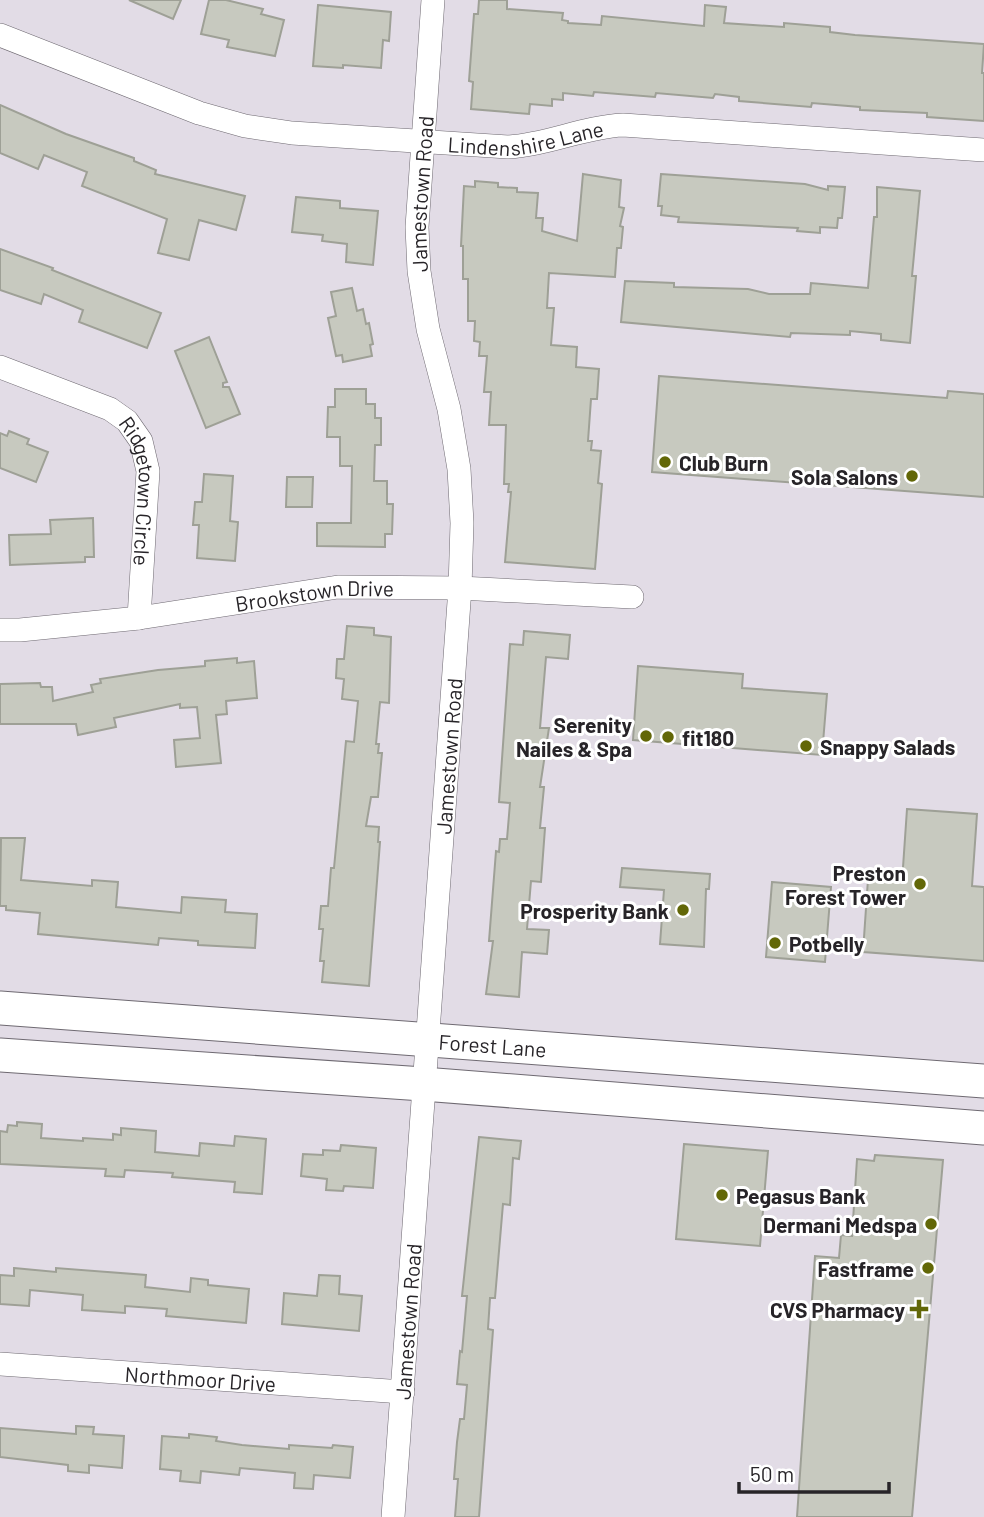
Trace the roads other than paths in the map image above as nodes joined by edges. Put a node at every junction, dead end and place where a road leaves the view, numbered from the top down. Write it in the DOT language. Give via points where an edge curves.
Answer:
graph roads {
  1 [pos="433,0"];
  2 [pos="0,35"];
  3 [pos="422,143"];
  4 [pos="984,150"];
  5 [pos="0,367"];
  6 [pos="460,588"];
  7 [pos="632,597"];
  8 [pos="139,618"];
  9 [pos="0,630"];
  10 [pos="3,1008"];
  11 [pos="426,1040"];
  12 [pos="2,1055"];
  13 [pos="640,1056"];
  14 [pos="984,1081"];
  15 [pos="423,1084"];
  16 [pos="638,1101"];
  17 [pos="984,1128"];
  18 [pos="0,1364"];
  19 [pos="403,1392"];
  20 [pos="393,1517"];
  1 -- 3 [label="street, Jamestown Road"];
  2 -- 3 [label="street, Lindenshire Lane" via="199,113 245,126"];
  3 -- 4 [label="street, Lindenshire Lane" via="532,146 602,126 623,125"];
  3 -- 6 [label="street, Jamestown Road" via="419,271 459,469"];
  5 -- 8 [label="street, Ridgetown Circle" via="110,409 127,421 141,442 148,471"];
  6 -- 7 [label="street, Brookstown Drive"];
  6 -- 8 [label="street, Brookstown Drive" via="338,587"];
  6 -- 11 [label="street, Jamestown Road"];
  8 -- 9 [label="street, Brookstown Drive"];
  10 -- 11 [label="main road, Forest Lane"];
  10 -- 12 [label="main road"];
  11 -- 13 [label="main road, Forest Lane"];
  11 -- 15 [label="street, Jamestown Road"];
  12 -- 15 [label="main road"];
  13 -- 14 [label="main road, Forest Lane"];
  13 -- 16 [label="main road"];
  15 -- 16 [label="main road"];
  15 -- 19 [label="street, Jamestown Road"];
  16 -- 17 [label="main road"];
  18 -- 19 [label="street, Northmoor Drive"];
  19 -- 20 [label="street, Jamestown Road"];
}
